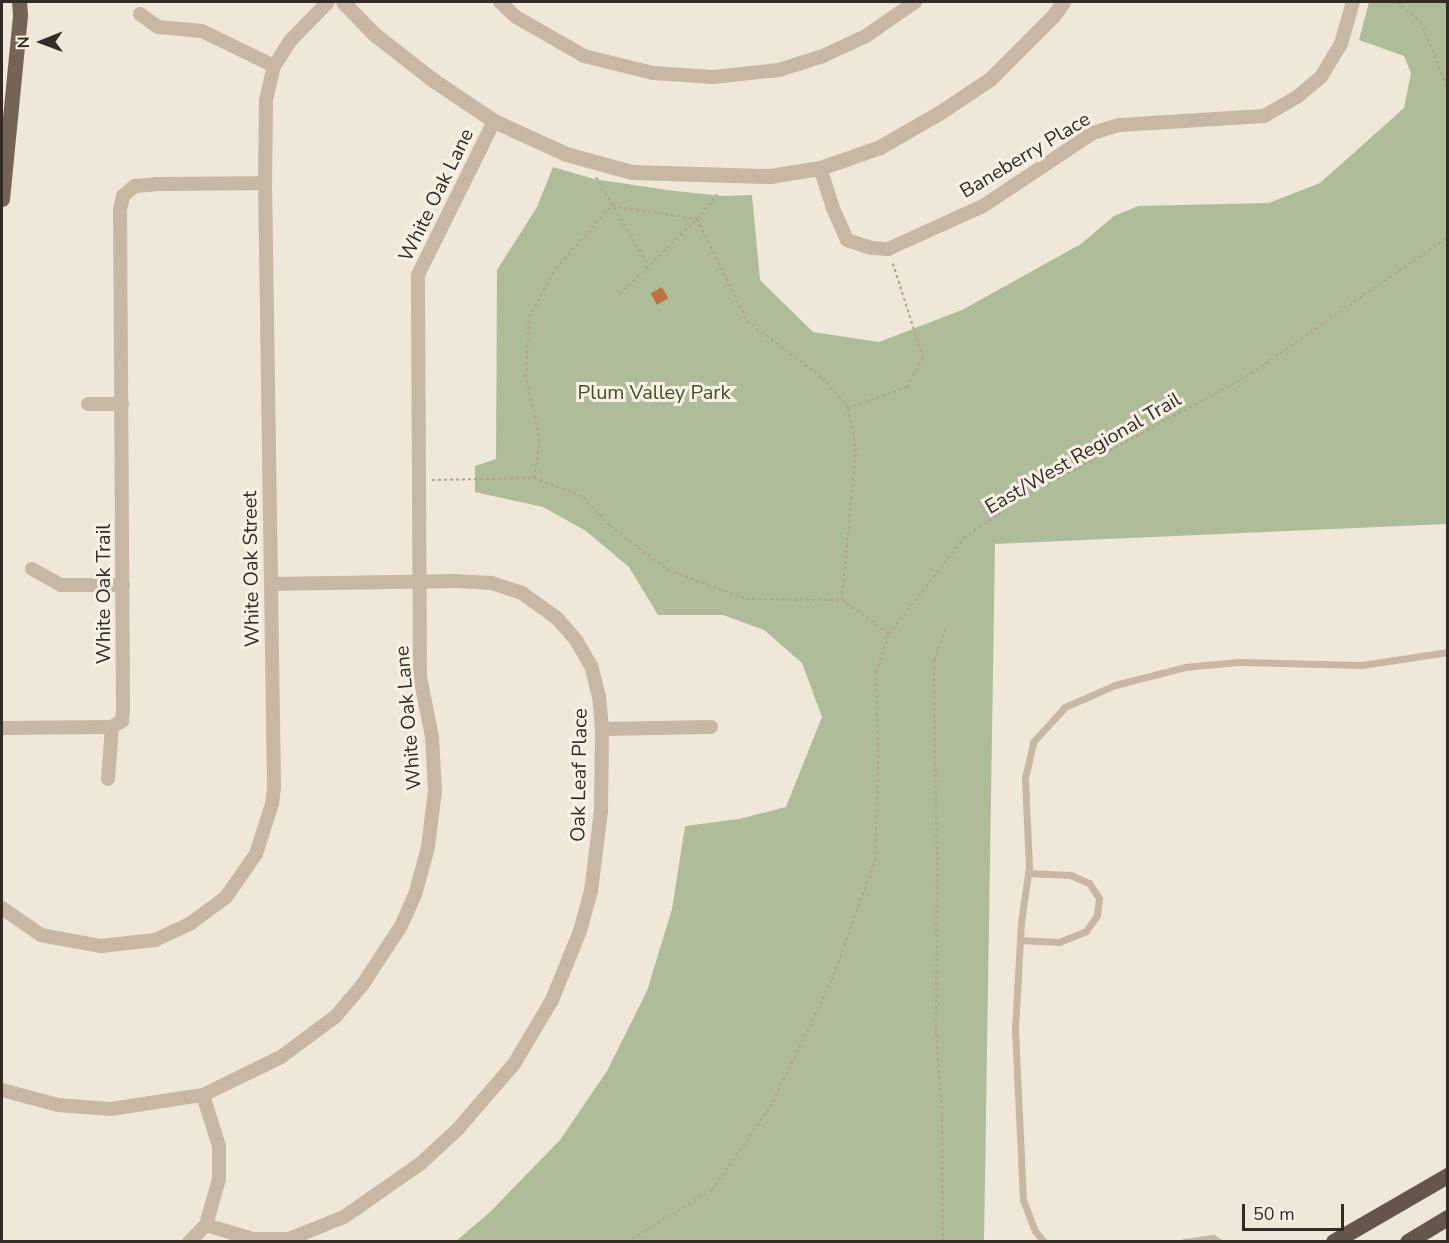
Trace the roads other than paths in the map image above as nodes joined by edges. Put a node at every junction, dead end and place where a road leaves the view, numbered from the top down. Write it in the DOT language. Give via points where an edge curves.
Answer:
graph roads {
  1 [pos="19,2"];
  2 [pos="328,2"];
  3 [pos="343,2"];
  4 [pos="500,2"];
  5 [pos="915,2"];
  6 [pos="1063,2"];
  7 [pos="1353,2"];
  8 [pos="140,14"];
  9 [pos="274,66"];
  10 [pos="494,121"];
  11 [pos="820,168"];
  12 [pos="265,183"];
  13 [pos="2,199"];
  14 [pos="88,404"];
  15 [pos="122,404"];
  16 [pos="32,569"];
  17 [pos="421,582"];
  18 [pos="271,584"];
  19 [pos="123,585"];
  20 [pos="1448,652"];
  21 [pos="112,727"];
  22 [pos="711,727"];
  23 [pos="2,728"];
  24 [pos="603,729"];
  25 [pos="108,779"];
  26 [pos="1028,873"];
  27 [pos="2,908"];
  28 [pos="1020,940"];
  29 [pos="2,1090"];
  30 [pos="203,1095"];
  31 [pos="1448,1176"];
  32 [pos="1448,1218"];
  33 [pos="206,1225"];
  34 [pos="189,1242"];
  35 [pos="1044,1242"];
  36 [pos="1184,1242"];
  37 [pos="1219,1242"];
  38 [pos="1334,1242"];
  39 [pos="1408,1242"];
  1 -- 13 [label="main road"];
  2 -- 9 [label="street, White Oak Street" via="290,41"];
  3 -- 10 [label="street" via="374,34"];
  4 -- 5 [label="street" via="516,17 584,56 653,73 713,77 779,70 823,56 866,36"];
  6 -- 11 [label="street" via="990,79 880,147"];
  7 -- 11 [label="street, Baneberry Place" via="1341,44 1322,77 1297,98 1264,117 1120,125 1093,133 983,206 888,249 847,240"];
  8 -- 9 [label="street" via="158,27 202,31"];
  9 -- 12 [label="street, White Oak Street" via="266,100"];
  10 -- 11 [label="street" via="566,154 632,172 770,176"];
  10 -- 17 [label="street, White Oak Lane" via="417,275"];
  12 -- 15 [label="street, White Oak Trail" via="145,185 135,186 123,196"];
  12 -- 18 [label="street, White Oak Street"];
  14 -- 15 [label="street"];
  15 -- 19 [label="street, White Oak Trail"];
  16 -- 19 [label="street" via="61,585"];
  17 -- 18 [label="street, Oak Leaf Place"];
  17 -- 24 [label="street, Oak Leaf Place" via="492,583 522,593 558,619 591,666"];
  17 -- 30 [label="street, White Oak Lane" via="420,677 432,737 435,790 428,847 415,895 385,954 336,1016 281,1057"];
  18 -- 27 [label="street, White Oak Street" via="272,804 256,854 226,897 182,927 155,940 127,945 101,946 41,935"];
  19 -- 21 [label="street, White Oak Trail" via="123,710 122,722"];
  20 -- 26 [label="lane" via="1362,665 1238,662 1185,668 1114,685 1065,707 1033,742 1025,778"];
  21 -- 23 [label="street"];
  21 -- 25 [label="street, White Oak Trail"];
  22 -- 24 [label="street"];
  24 -- 33 [label="street, Oak Leaf Place" via="602,811 591,891 580,931 536,1030 490,1094 420,1164 344,1217 289,1239 254,1239"];
  26 -- 28 [label="lane"];
  26 -- 28 [label="lane" via="1070,875 1089,883 1100,898 1097,915 1086,931 1059,942"];
  28 -- 35 [label="lane" via="1015,1029 1023,1200 1035,1232"];
  29 -- 30 [label="street, White Oak Lane" via="58,1105 111,1109"];
  30 -- 33 [label="street" via="219,1146 219,1179"];
  31 -- 38 [label="highway"];
  32 -- 39 [label="highway"];
  33 -- 34 [label="street"];
  36 -- 37 [label="lane" via="1213,1238"];
}
